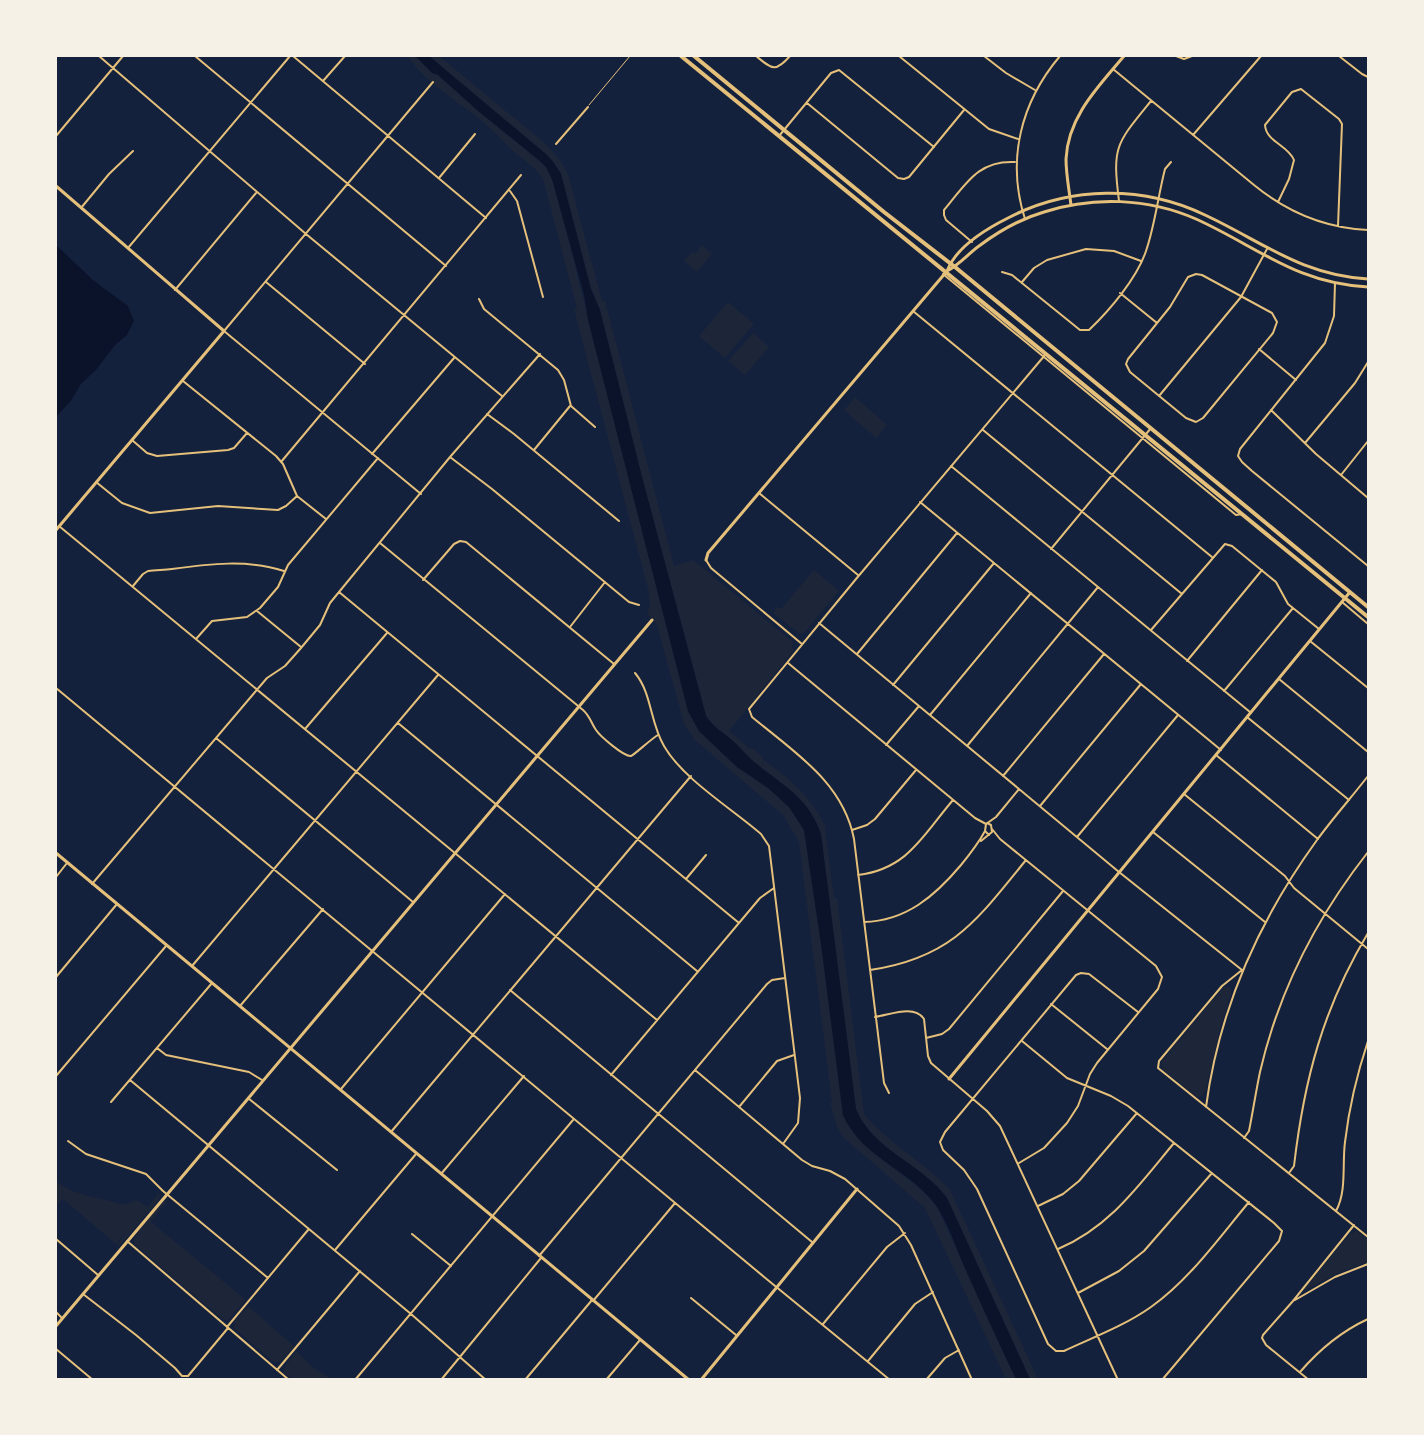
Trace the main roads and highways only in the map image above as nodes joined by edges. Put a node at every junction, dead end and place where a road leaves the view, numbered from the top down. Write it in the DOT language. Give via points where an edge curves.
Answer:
graph roads {
  1 [pos="681,56"];
  2 [pos="694,56"];
  3 [pos="1052,346"];
  4 [pos="1045,355"];
  5 [pos="1244,504"];
  6 [pos="1242,514"];
  7 [pos="1368,607"];
  8 [pos="1368,617"];
  1 -- 4 [label="main road"];
  2 -- 3 [label="main road"];
  3 -- 4 [label="main road"];
  3 -- 5 [label="main road"];
  4 -- 6 [label="main road"];
  5 -- 6 [label="main road"];
  5 -- 7 [label="main road"];
  6 -- 8 [label="main road"];
}
